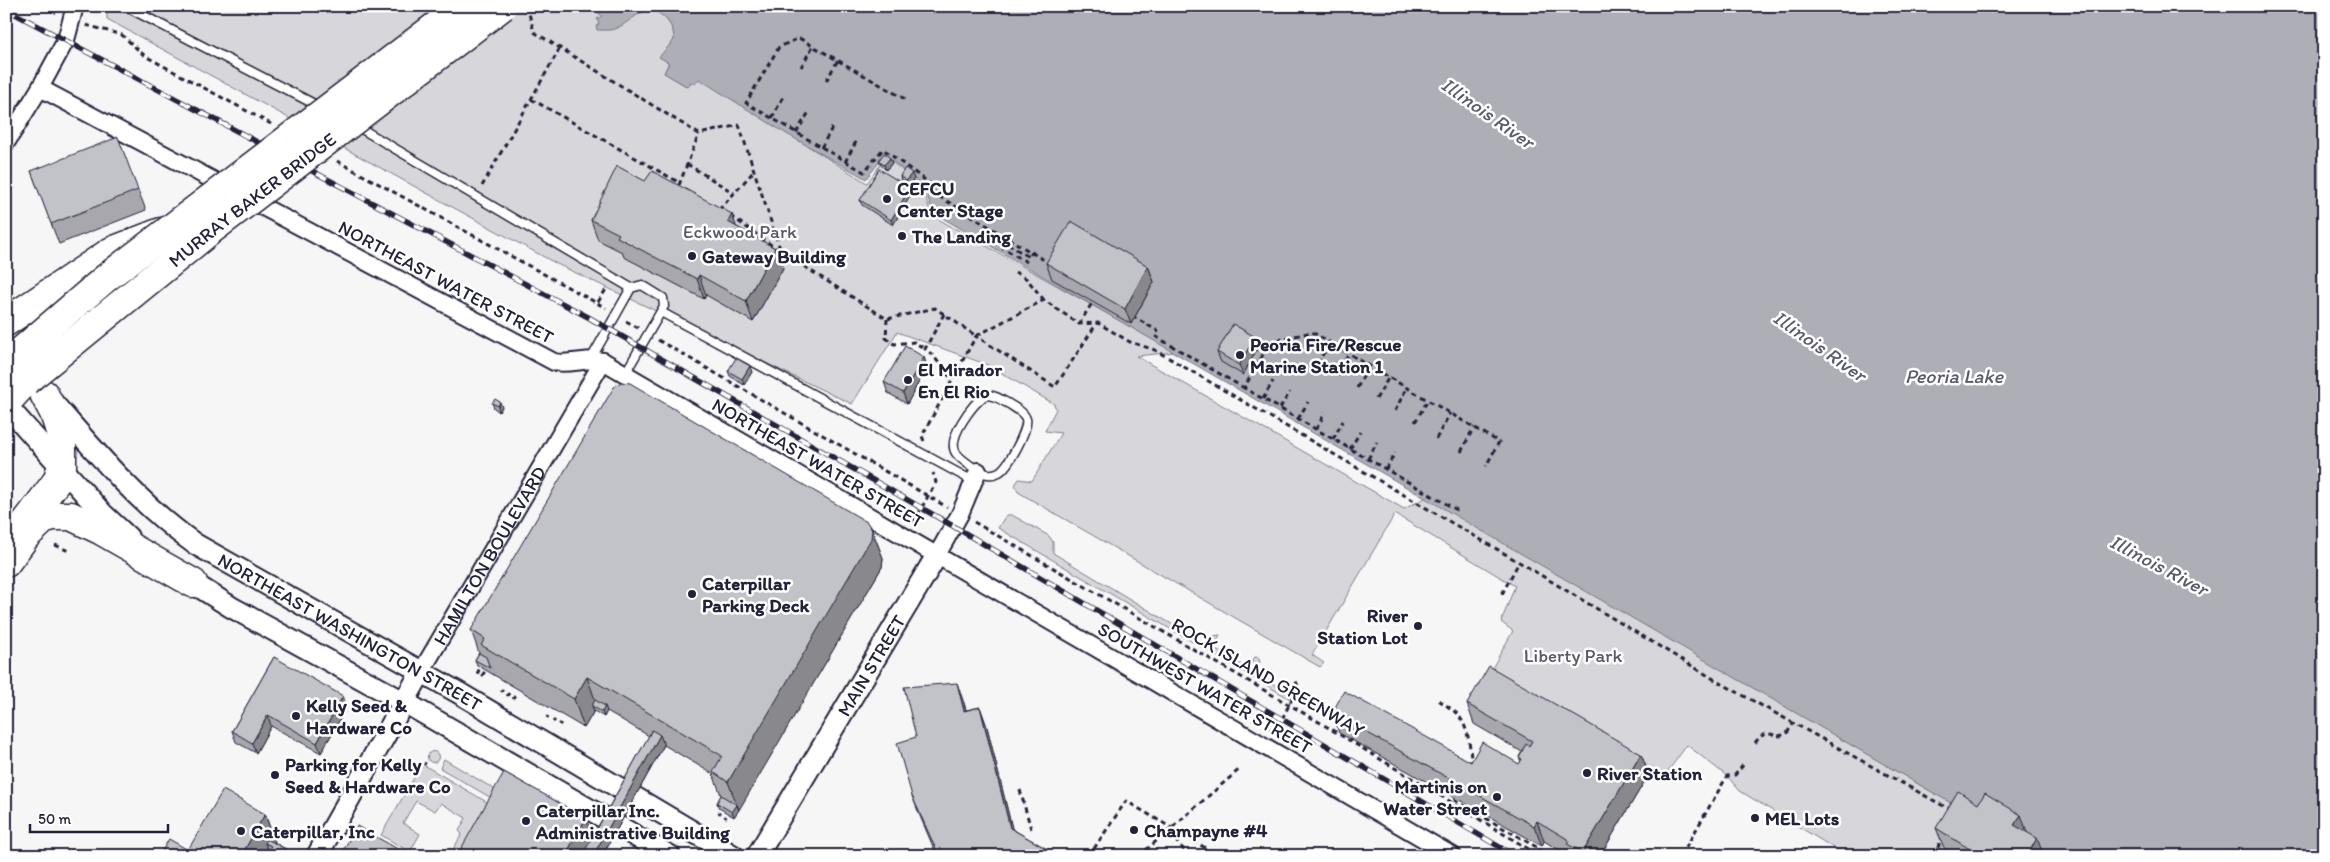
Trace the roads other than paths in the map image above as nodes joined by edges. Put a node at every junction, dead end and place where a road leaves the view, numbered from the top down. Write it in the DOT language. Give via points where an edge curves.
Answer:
graph roads {
  1 [pos="75,6"];
  2 [pos="125,6"];
  3 [pos="462,6"];
  4 [pos="504,6"];
  5 [pos="40,88"];
  6 [pos="331,113"];
  7 [pos="339,117"];
  8 [pos="6,143"];
  9 [pos="171,227"];
  10 [pos="631,288"];
  11 [pos="661,312"];
  12 [pos="6,322"];
  13 [pos="6,357"];
  14 [pos="597,360"];
  15 [pos="625,374"];
  16 [pos="20,384"];
  17 [pos="6,404"];
  18 [pos="62,466"];
  19 [pos="976,476"];
  20 [pos="6,550"];
  21 [pos="937,555"];
  22 [pos="6,563"];
  23 [pos="193,583"];
  24 [pos="421,672"];
  25 [pos="404,702"];
  26 [pos="317,856"];
  27 [pos="670,856"];
  28 [pos="734,856"];
  29 [pos="757,856"];
  30 [pos="1453,856"];
  1 -- 5 [label="street" via="66,40"];
  2 -- 6 [label="lane"];
  3 -- 9 [label="highway, MURRAY BAKER BRIDGE, bridge"];
  4 -- 16 [label="highway, MURRAY BAKER BRIDGE, bridge" via="210,230"];
  5 -- 8 [label="street"];
  5 -- 14 [label="street, NORTHEAST WATER STREET" via="554,362 573,364"];
  7 -- 10 [label="lane"];
  9 -- 12 [label="highway" via="112,250"];
  9 -- 16 [label="highway, MURRAY BAKER BRIDGE, bridge" via="106,278"];
  10 -- 11 [label="lane" via="642,285 663,298 665,303"];
  10 -- 14 [label="lane"];
  11 -- 15 [label="lane"];
  11 -- 19 [label="lane" via="928,456"];
  13 -- 16 [label="street, NORTHEAST WASHINGTON STREET"];
  14 -- 15 [label="street, NORTHEAST WATER STREET"];
  14 -- 24 [label="street, HAMILTON BOULEVARD"];
  15 -- 21 [label="street, NORTHEAST WATER STREET"];
  16 -- 17 [label="highway"];
  16 -- 18 [label="highway" via="54,413 62,437"];
  16 -- 24 [label="street, NORTHEAST WASHINGTON STREET" via="129,489 178,531 216,556"];
  17 -- 18 [label="street, NORTHEAST WASHINGTON STREET"];
  18 -- 20 [label="highway" via="57,481"];
  18 -- 23 [label="street, NORTHEAST WASHINGTON STREET" via="124,534"];
  19 -- 19 [label="lane" via="999,472 1008,463 1026,430 1022,412 994,395 985,395 974,403 955,435 956,453"];
  19 -- 21 [label="street, MAIN STREET"];
  21 -- 29 [label="street, MAIN STREET"];
  21 -- 30 [label="street, SOUTHWEST WATER STREET"];
  22 -- 23 [label="highway" via="37,525 52,516 71,516"];
  23 -- 25 [label="street, NORTHEAST WASHINGTON STREET"];
  24 -- 25 [label="street, HAMILTON BOULEVARD"];
  24 -- 28 [label="street, NORTHEAST WASHINGTON STREET"];
  25 -- 26 [label="street, HAMILTON BOULEVARD"];
  25 -- 27 [label="street, NORTHEAST WASHINGTON STREET"];
}
